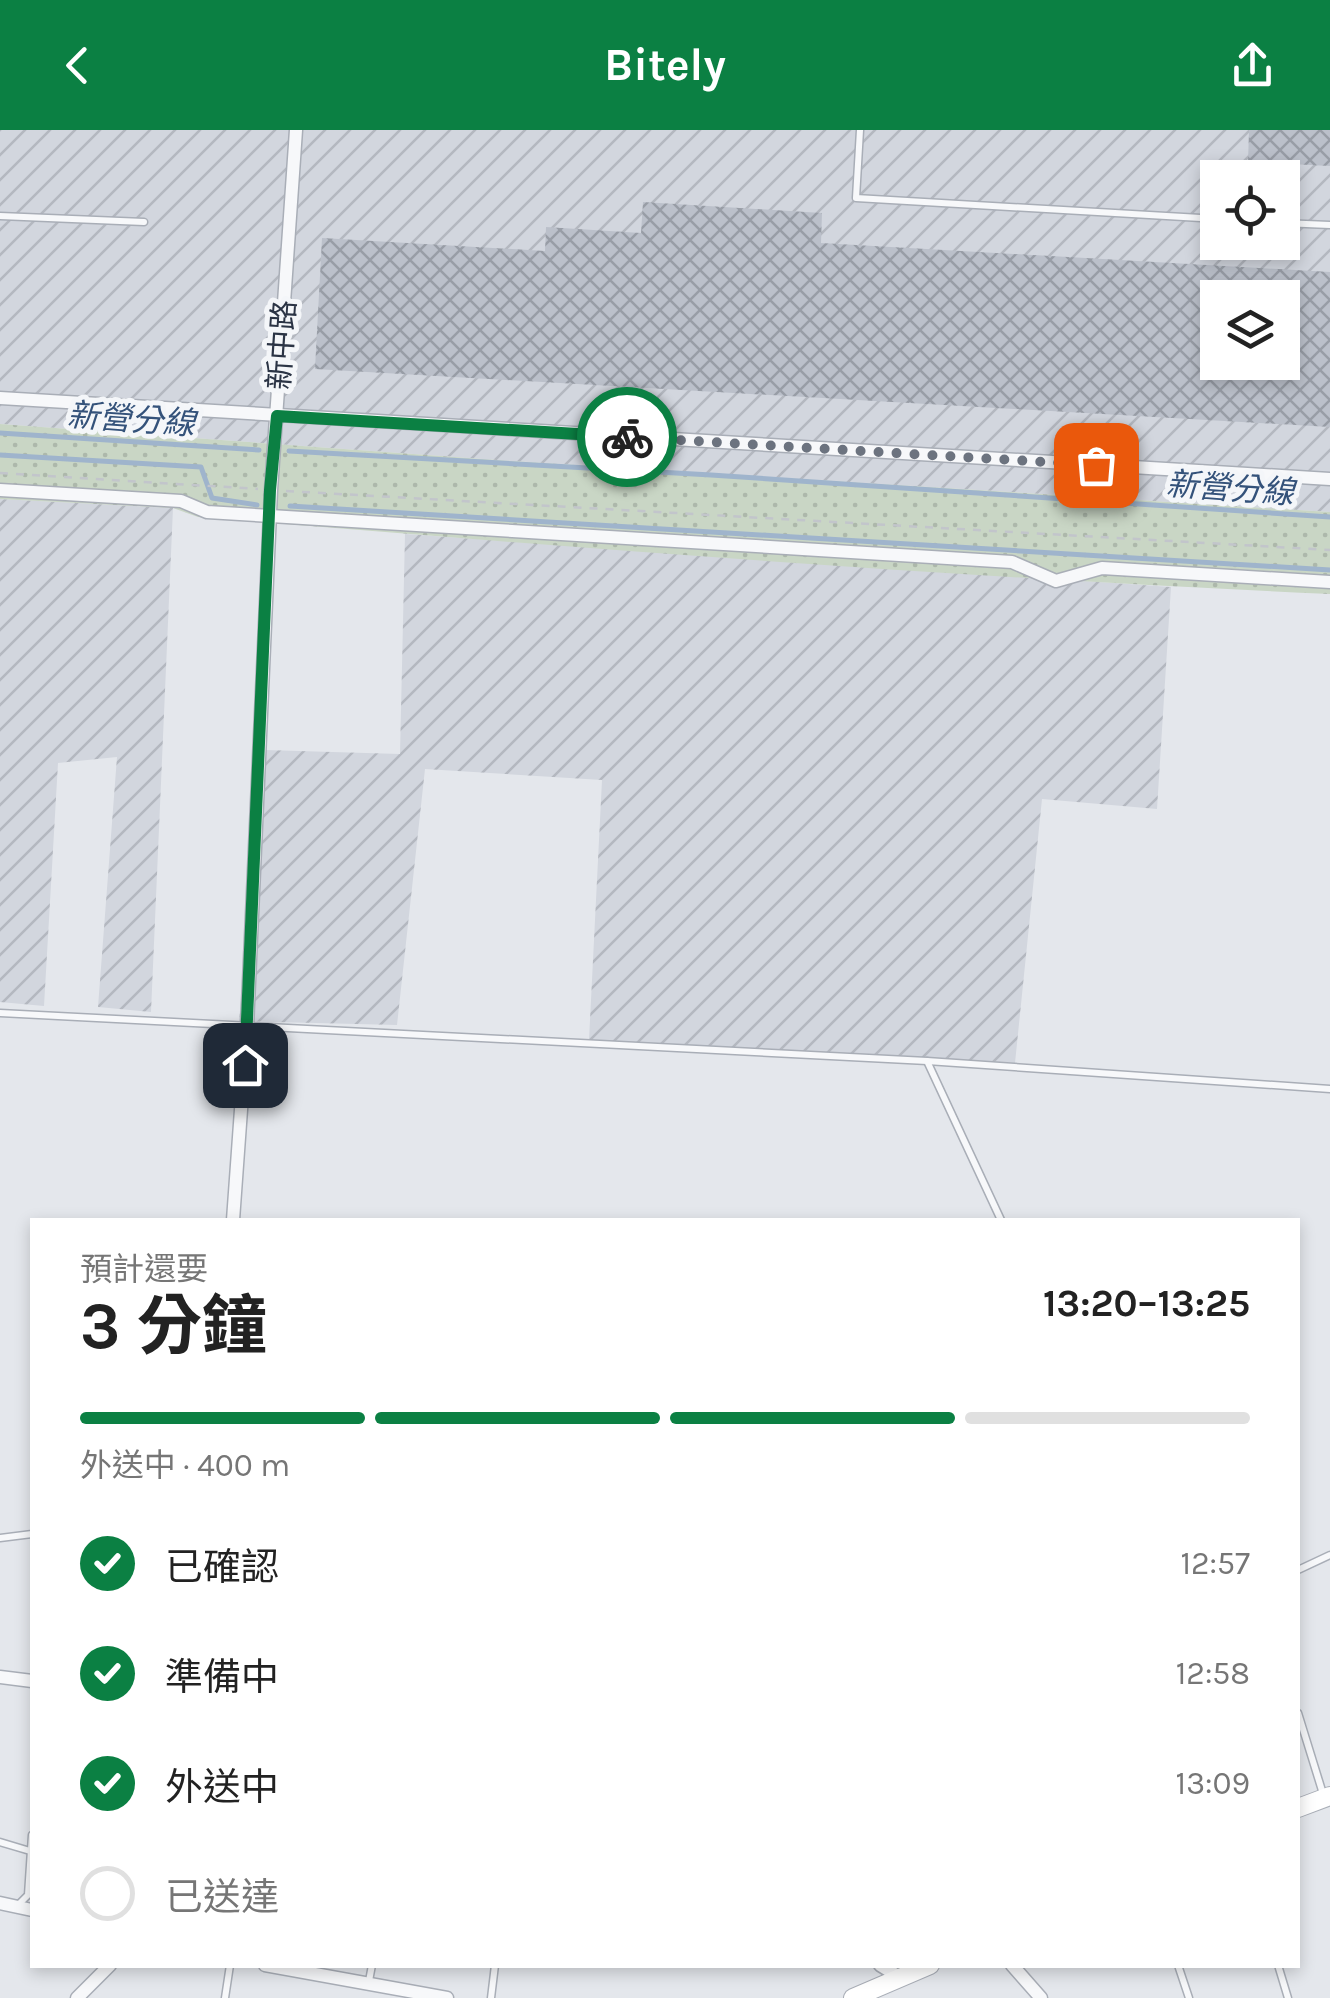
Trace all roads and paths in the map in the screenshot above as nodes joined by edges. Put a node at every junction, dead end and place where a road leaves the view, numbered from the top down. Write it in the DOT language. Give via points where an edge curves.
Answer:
graph roads {
  1 [pos="296,130"];
  2 [pos="860,130"];
  3 [pos="0,216"];
  4 [pos="1200,218"];
  5 [pos="144,222"];
  6 [pos="1300,223"];
  7 [pos="1330,225"];
  8 [pos="0,398"];
  9 [pos="277,416"];
  10 [pos="0,473"];
  11 [pos="1330,479"];
  12 [pos="0,490"];
  13 [pos="270,490"];
  14 [pos="270,515"];
  15 [pos="1330,550"];
  16 [pos="1330,582"];
  17 [pos="0,1013"];
  18 [pos="248,1027"];
  19 [pos="927,1061"];
  20 [pos="1330,1088"];
  21 [pos="233,1218"];
  22 [pos="1000,1218"];
  23 [pos="30,1534"];
  24 [pos="0,1538"];
  25 [pos="1330,1556"];
  26 [pos="1300,1569"];
  27 [pos="0,1677"];
  28 [pos="30,1682"];
  29 [pos="1300,1719"];
  30 [pos="1328,1803"];
  31 [pos="1300,1808"];
  32 [pos="0,1842"];
  33 [pos="30,1851"];
  34 [pos="0,1903"];
  35 [pos="18,1906"];
  36 [pos="30,1909"];
  37 [pos="107,1968"];
  38 [pos="229,1968"];
  39 [pos="284,1968"];
  40 [pos="372,1968"];
  41 [pos="495,1968"];
  42 [pos="885,1968"];
  43 [pos="923,1968"];
  44 [pos="1015,1968"];
  45 [pos="1179,1968"];
  46 [pos="1279,1968"];
  47 [pos="901,1978"];
  48 [pos="370,1982"];
  49 [pos="878,1993"];
  50 [pos="77,1998"];
  51 [pos="224,1998"];
  52 [pos="447,1998"];
  53 [pos="491,1998"];
  54 [pos="853,1998"];
  55 [pos="1041,1998"];
  56 [pos="1189,1998"];
  57 [pos="1288,1998"];
  1 -- 9 [label="street, 新中路"];
  2 -- 4 [label="lane" via="856,198"];
  3 -- 5 [label="lane"];
  6 -- 7 [label="lane"];
  8 -- 9 [label="street"];
  9 -- 11 [label="street"];
  9 -- 13 [label="street, 新中路"];
  10 -- 13 [label="path"];
  12 -- 14 [label="street" via="181,501 207,512"];
  13 -- 14 [label="street, 新中路"];
  13 -- 15 [label="path"];
  14 -- 16 [label="street" via="1012,562 1056,582 1102,568"];
  14 -- 18 [label="street, 新中路"];
  17 -- 18 [label="lane"];
  18 -- 19 [label="lane"];
  18 -- 21 [label="street, 新中路"];
  19 -- 20 [label="lane"];
  19 -- 22 [label="lane"];
  23 -- 24 [label="lane"];
  25 -- 26 [label="lane"];
  27 -- 28 [label="street"];
  29 -- 30 [label="lane"];
  30 -- 31 [label="street"];
  32 -- 33 [label="lane"];
  33 -- 35 [label="lane" via="28,1895"];
  34 -- 35 [label="street"];
  35 -- 36 [label="street"];
  37 -- 50 [label="street"];
  38 -- 51 [label="lane"];
  39 -- 48 [label="street"];
  40 -- 48 [label="lane"];
  41 -- 53 [label="lane"];
  42 -- 47 [label="street"];
  43 -- 47 [label="street"];
  44 -- 55 [label="street"];
  45 -- 56 [label="lane"];
  46 -- 57 [label="lane"];
  47 -- 49 [label="street"];
  48 -- 52 [label="street"];
  49 -- 54 [label="street"];
}
